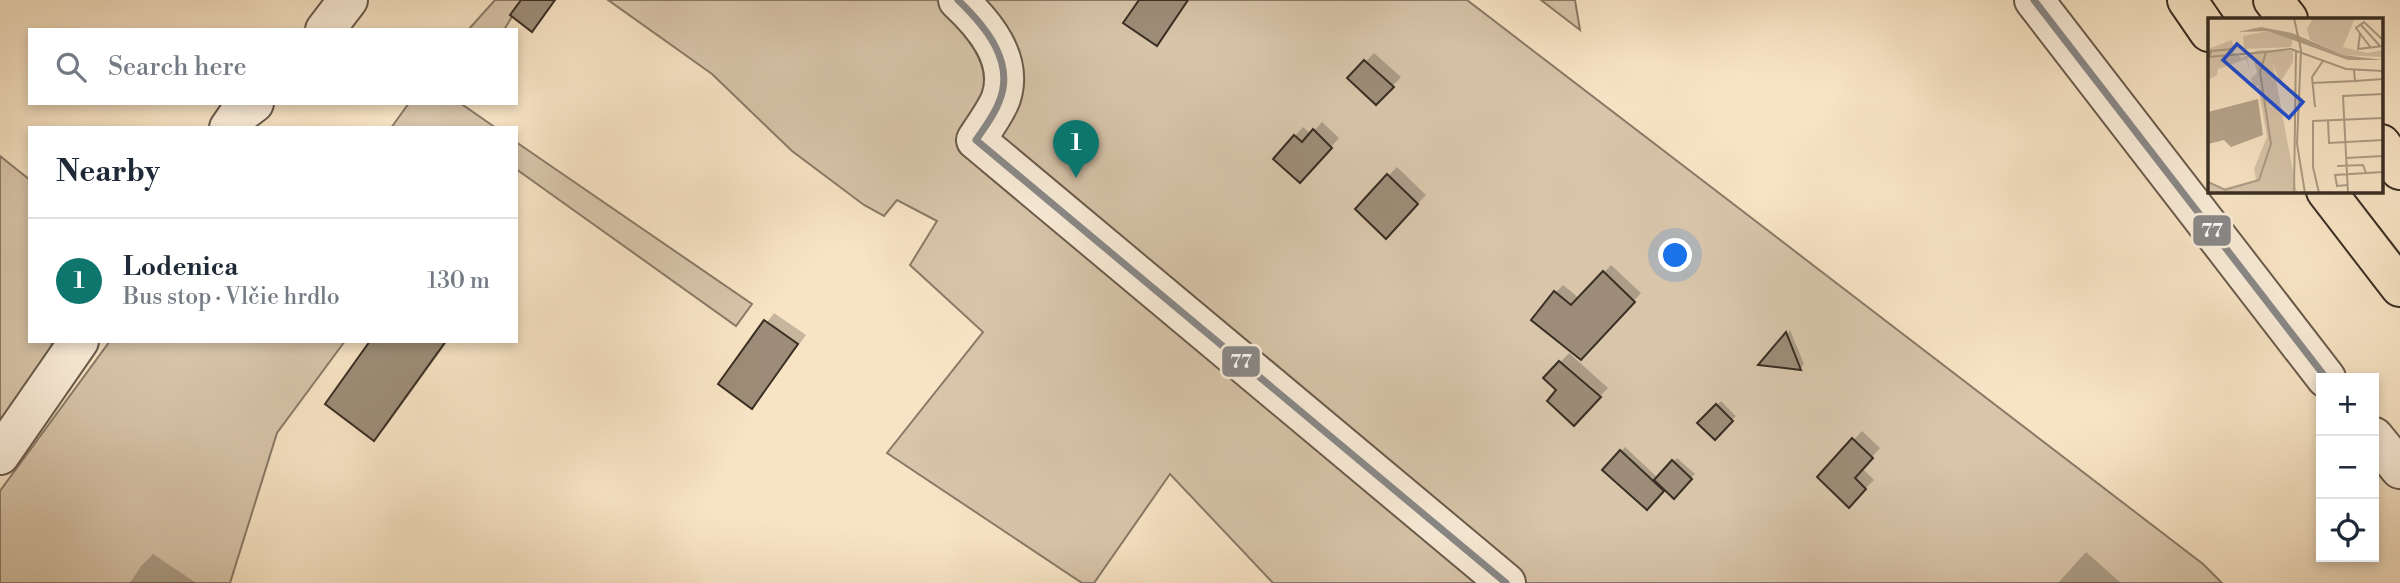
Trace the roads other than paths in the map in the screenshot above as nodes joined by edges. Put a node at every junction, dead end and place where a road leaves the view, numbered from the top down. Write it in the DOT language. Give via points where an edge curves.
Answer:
graph roads {
  1 [pos="348,0"];
  2 [pos="958,0"];
  3 [pos="2034,0"];
  4 [pos="2187,0"];
  5 [pos="2273,0"];
  6 [pos="2287,18"];
  7 [pos="327,28"];
  8 [pos="2208,31"];
  9 [pos="251,105"];
  10 [pos="230,126"];
  11 [pos="2382,145"];
  12 [pos="2400,170"];
  13 [pos="2327,192"];
  14 [pos="2400,287"];
  15 [pos="78,343"];
  16 [pos="2322,373"];
  17 [pos="0,455"];
  18 [pos="1506,583"];
  1 -- 7 [label="street"];
  2 -- 18 [label="street" via="997,46 1004,78 1000,99 976,140"];
  3 -- 16 [label="street"];
  4 -- 8 [label="highway"];
  5 -- 6 [label="highway"];
  9 -- 10 [label="street"];
  11 -- 12 [label="highway"];
  13 -- 14 [label="highway"];
  15 -- 17 [label="street"];
}
